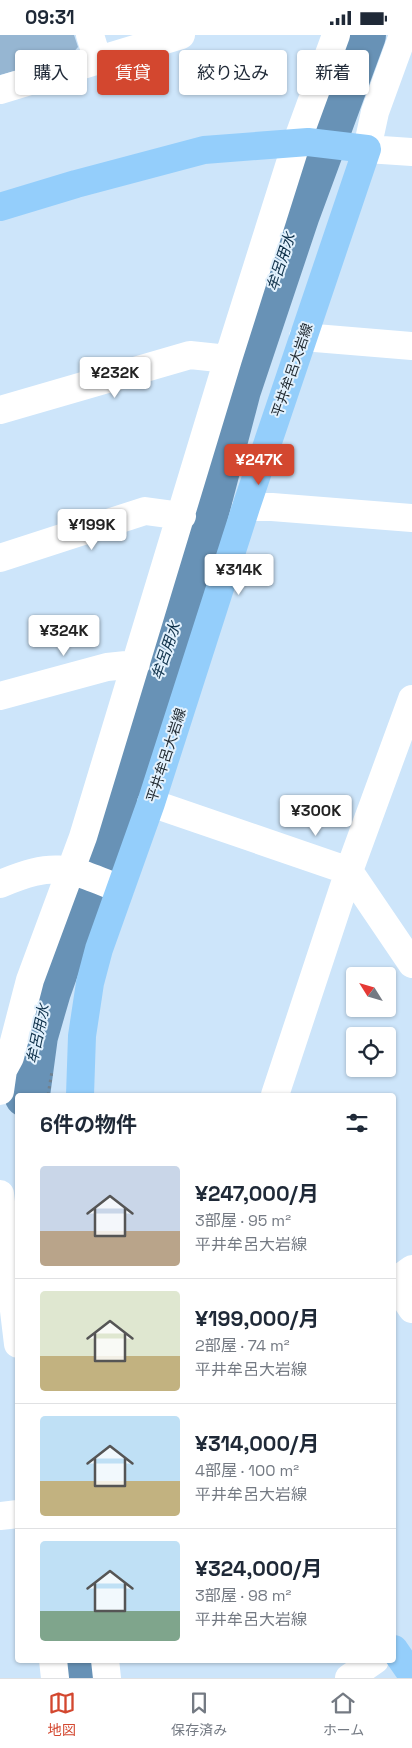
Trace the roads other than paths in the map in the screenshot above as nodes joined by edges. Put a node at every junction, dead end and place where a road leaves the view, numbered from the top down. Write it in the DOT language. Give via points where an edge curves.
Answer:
graph roads {
  1 [pos="90,35"];
  2 [pos="181,35"];
  3 [pos="336,35"];
  4 [pos="403,35"];
  5 [pos="133,50"];
  6 [pos="97,58"];
  7 [pos="97,61"];
  8 [pos="0,90"];
  9 [pos="302,143"];
  10 [pos="358,148"];
  11 [pos="412,152"];
  12 [pos="0,207"];
  13 [pos="303,337"];
  14 [pos="412,345"];
  15 [pos="228,359"];
  16 [pos="0,410"];
  17 [pos="246,507"];
  18 [pos="182,516"];
  19 [pos="412,519"];
  20 [pos="0,558"];
  21 [pos="136,665"];
  22 [pos="0,696"];
  23 [pos="412,699"];
  24 [pos="151,803"];
  25 [pos="349,871"];
  26 [pos="92,878"];
  27 [pos="0,885"];
  28 [pos="412,964"];
  29 [pos="1,1078"];
  30 [pos="80,1093"];
  31 [pos="276,1093"];
  32 [pos="0,1194"];
  33 [pos="412,1269"];
  34 [pos="396,1281"];
  35 [pos="396,1285"];
  36 [pos="412,1309"];
  37 [pos="15,1319"];
  38 [pos="15,1514"];
  39 [pos="0,1516"];
  40 [pos="396,1652"];
  41 [pos="53,1663"];
  42 [pos="105,1663"];
  43 [pos="371,1663"];
  44 [pos="412,1675"];
  45 [pos="55,1678"];
  46 [pos="107,1678"];
  47 [pos="349,1678"];
  1 -- 6 [label="street"];
  2 -- 5 [label="street"];
  3 -- 9 [label="street"];
  4 -- 10 [label="street"];
  7 -- 8 [label="street"];
  9 -- 10 [label="main road"];
  9 -- 12 [label="main road" via="204,150"];
  9 -- 15 [label="street"];
  10 -- 11 [label="street"];
  10 -- 13 [label="main road, 平井牟呂大岩線"];
  13 -- 14 [label="street"];
  13 -- 17 [label="main road, 平井牟呂大岩線"];
  15 -- 16 [label="street" via="190,355"];
  15 -- 18 [label="street"];
  17 -- 19 [label="street"];
  17 -- 24 [label="main road, 平井牟呂大岩線"];
  18 -- 20 [label="street" via="145,511"];
  18 -- 21 [label="street"];
  21 -- 22 [label="street" via="107,667"];
  21 -- 26 [label="street"];
  23 -- 25 [label="street"];
  24 -- 25 [label="street"];
  24 -- 26 [label="main road, 平井牟呂大岩線"];
  25 -- 28 [label="street"];
  25 -- 31 [label="street"];
  26 -- 27 [label="street" via="58,868"];
  26 -- 29 [label="street" via="30,980 10,1057"];
  26 -- 30 [label="main road, 平井牟呂大岩線" via="90,983 82,1036"];
  32 -- 37 [label="street"];
  33 -- 34 [label="street"];
  35 -- 36 [label="street"];
  38 -- 39 [label="street"];
  40 -- 44 [label="main road"];
  41 -- 45 [label="street"];
  42 -- 46 [label="street"];
  43 -- 47 [label="street"];
}
